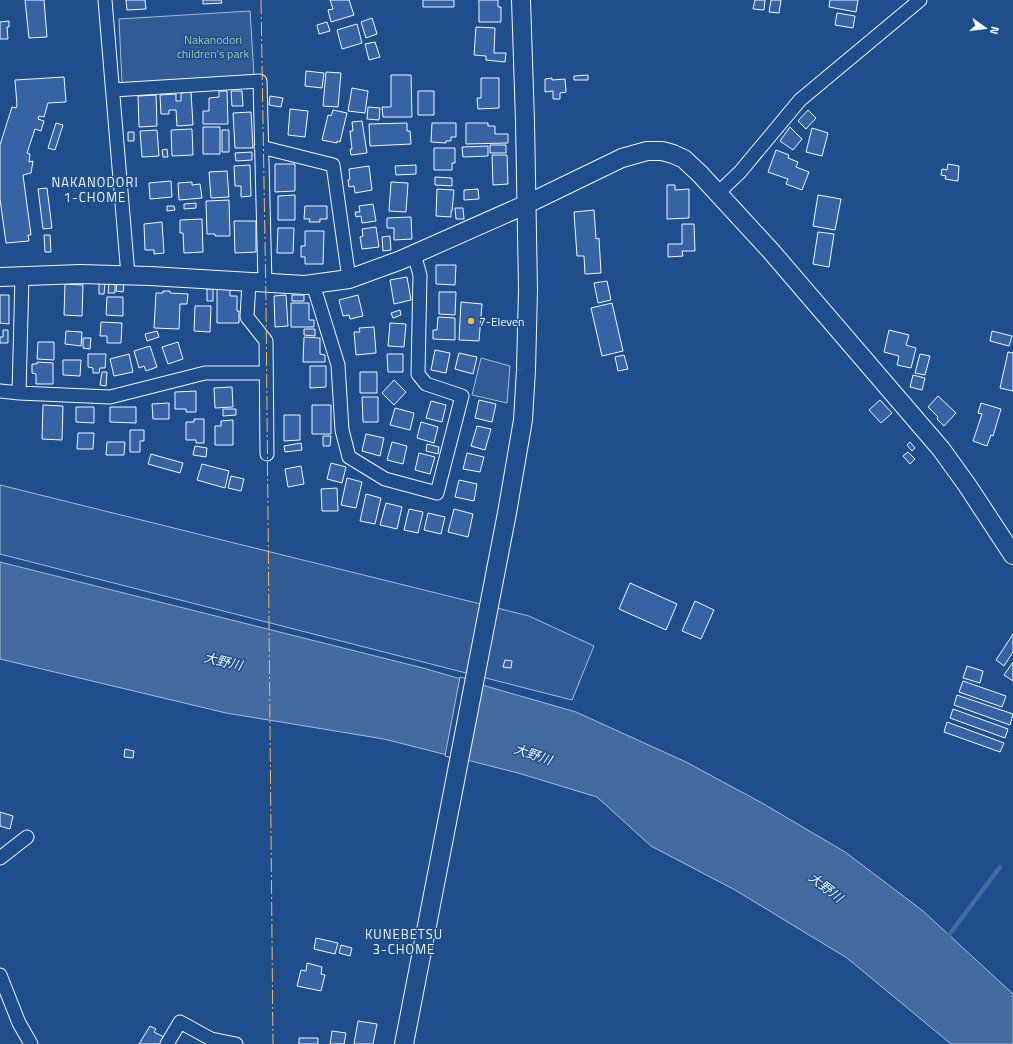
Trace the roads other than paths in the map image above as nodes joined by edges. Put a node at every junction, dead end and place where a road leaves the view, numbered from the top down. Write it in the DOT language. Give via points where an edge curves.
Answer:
graph roads {
  1 [pos="105,0"];
  2 [pos="521,0"];
  3 [pos="920,0"];
  4 [pos="113,90"];
  5 [pos="261,147"];
  6 [pos="717,194"];
  7 [pos="527,204"];
  8 [pos="414,254"];
  9 [pos="128,275"];
  10 [pos="22,276"];
  11 [pos="0,278"];
  12 [pos="349,279"];
  13 [pos="257,283"];
  14 [pos="313,284"];
  15 [pos="266,373"];
  16 [pos="0,391"];
  17 [pos="19,393"];
  18 [pos="268,454"];
  19 [pos="1013,555"];
  20 [pos="27,837"];
  21 [pos="0,858"];
  22 [pos="0,975"];
  23 [pos="31,1044"];
  24 [pos="167,1044"];
  25 [pos="236,1044"];
  26 [pos="404,1044"];
  1 -- 4 [label="street"];
  2 -- 7 [label="street"];
  3 -- 6 [label="street" via="800,100 740,172"];
  4 -- 5 [label="street" via="260,81"];
  4 -- 9 [label="street"];
  5 -- 12 [label="street" via="333,165"];
  5 -- 13 [label="street"];
  6 -- 7 [label="street" via="684,159 662,151 647,151 622,158"];
  6 -- 19 [label="street" via="770,250 942,449"];
  7 -- 8 [label="street"];
  7 -- 26 [label="street" via="528,297 522,420 507,513"];
  8 -- 12 [label="street"];
  8 -- 14 [label="street" via="420,275 418,374 426,384 462,396 437,493 385,479 349,457 342,430 338,365"];
  9 -- 10 [label="street"];
  9 -- 13 [label="street"];
  10 -- 11 [label="street"];
  10 -- 17 [label="street"];
  12 -- 14 [label="street"];
  13 -- 14 [label="street"];
  13 -- 15 [label="street" via="247,317 266,341"];
  15 -- 17 [label="street" via="205,373 110,398"];
  15 -- 18 [label="street"];
  16 -- 17 [label="street"];
  20 -- 21 [label="street"];
  22 -- 23 [label="street" via="19,1023"];
  24 -- 25 [label="street" via="180,1022 211,1039"];
}
